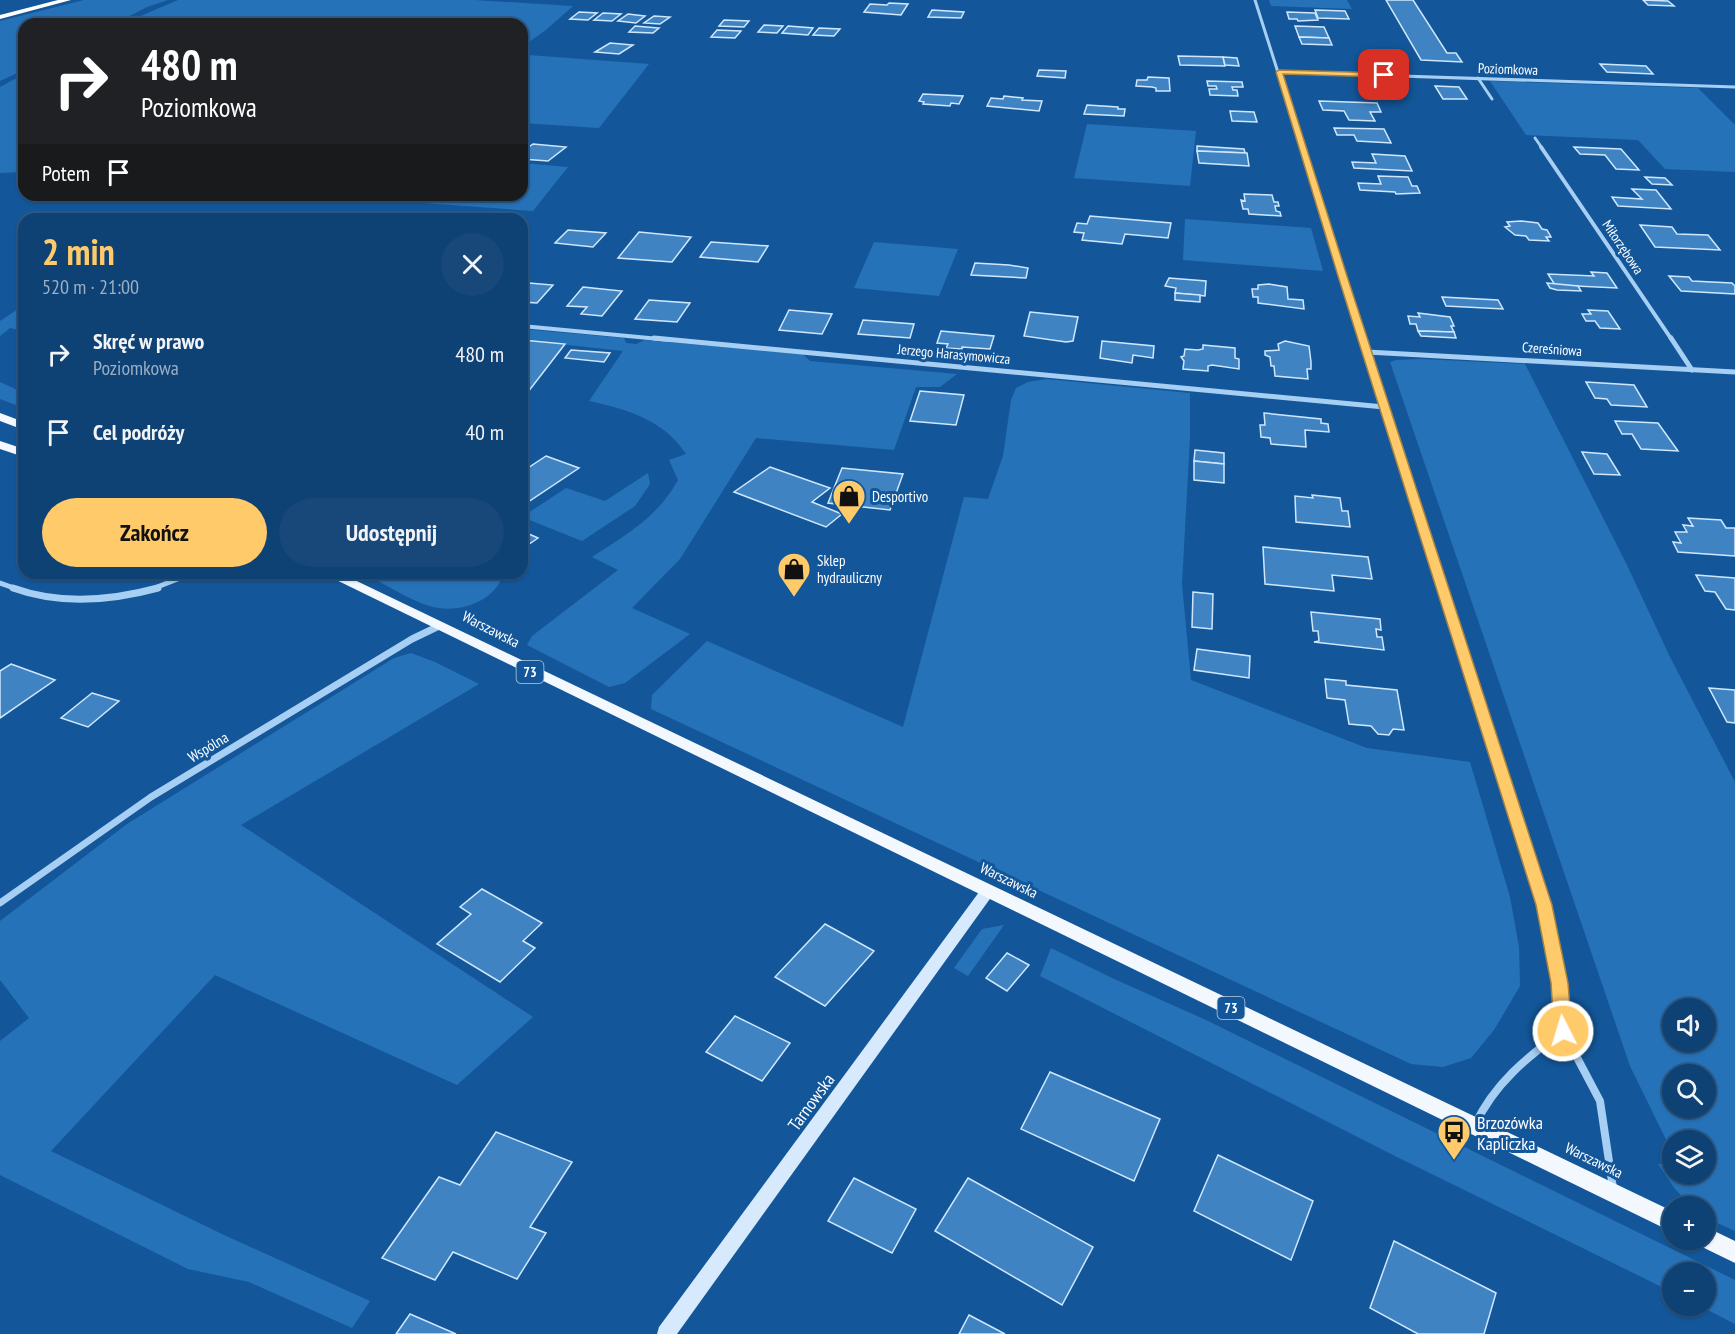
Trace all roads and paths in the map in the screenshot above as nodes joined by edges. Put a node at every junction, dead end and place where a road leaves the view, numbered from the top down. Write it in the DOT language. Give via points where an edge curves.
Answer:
graph roads {
  1 [pos="34,0"];
  2 [pos="67,0"];
  3 [pos="1255,0"];
  4 [pos="0,9"];
  5 [pos="0,17"];
  6 [pos="1279,72"];
  7 [pos="1478,78"];
  8 [pos="1735,87"];
  9 [pos="1492,99"];
  10 [pos="1534,138"];
  11 [pos="528,327"];
  12 [pos="1366,352"];
  13 [pos="1692,370"];
  14 [pos="1735,372"];
  15 [pos="1384,406"];
  16 [pos="0,417"];
  17 [pos="18,424"];
  18 [pos="0,445"];
  19 [pos="18,451"];
  20 [pos="176,579"];
  21 [pos="341,579"];
  22 [pos="0,583"];
  23 [pos="439,626"];
  24 [pos="987,892"];
  25 [pos="0,903"];
  26 [pos="1563,1031"];
  27 [pos="1475,1126"];
  28 [pos="1613,1193"];
  29 [pos="1662,1217"];
  30 [pos="1716,1243"];
  31 [pos="1735,1252"];
  32 [pos="666,1334"];
  1 -- 4 [label="highway"];
  2 -- 5 [label="highway"];
  3 -- 6 [label="street"];
  6 -- 7 [label="street, Poziomkowa"];
  6 -- 12 [label="street"];
  7 -- 8 [label="street, Poziomkowa"];
  7 -- 9 [label="street"];
  10 -- 13 [label="street, Miłorzębowa"];
  11 -- 15 [label="street, Jerzego Harasymowicza"];
  12 -- 13 [label="street, Czereśniowa"];
  12 -- 15 [label="street"];
  13 -- 14 [label="street, Czereśniowa"];
  15 -- 26 [label="street" via="1544,905 1559,983"];
  16 -- 17 [label="main road"];
  18 -- 19 [label="main road"];
  20 -- 22 [label="street" via="136,593 91,599 43,597"];
  21 -- 23 [label="main road, Warszawska / 73"];
  23 -- 24 [label="main road, Warszawska / 73"];
  23 -- 25 [label="street, Wspólna" via="151,797"];
  24 -- 27 [label="main road, Warszawska / 73"];
  24 -- 32 [label="street, Tarnowska"];
  26 -- 27 [label="street" via="1522,1060 1481,1109"];
  26 -- 28 [label="street" via="1600,1101"];
  27 -- 28 [label="main road, Warszawska / 73"];
  28 -- 29 [label="main road, Warszawska / 73"];
  30 -- 31 [label="main road"];
}
